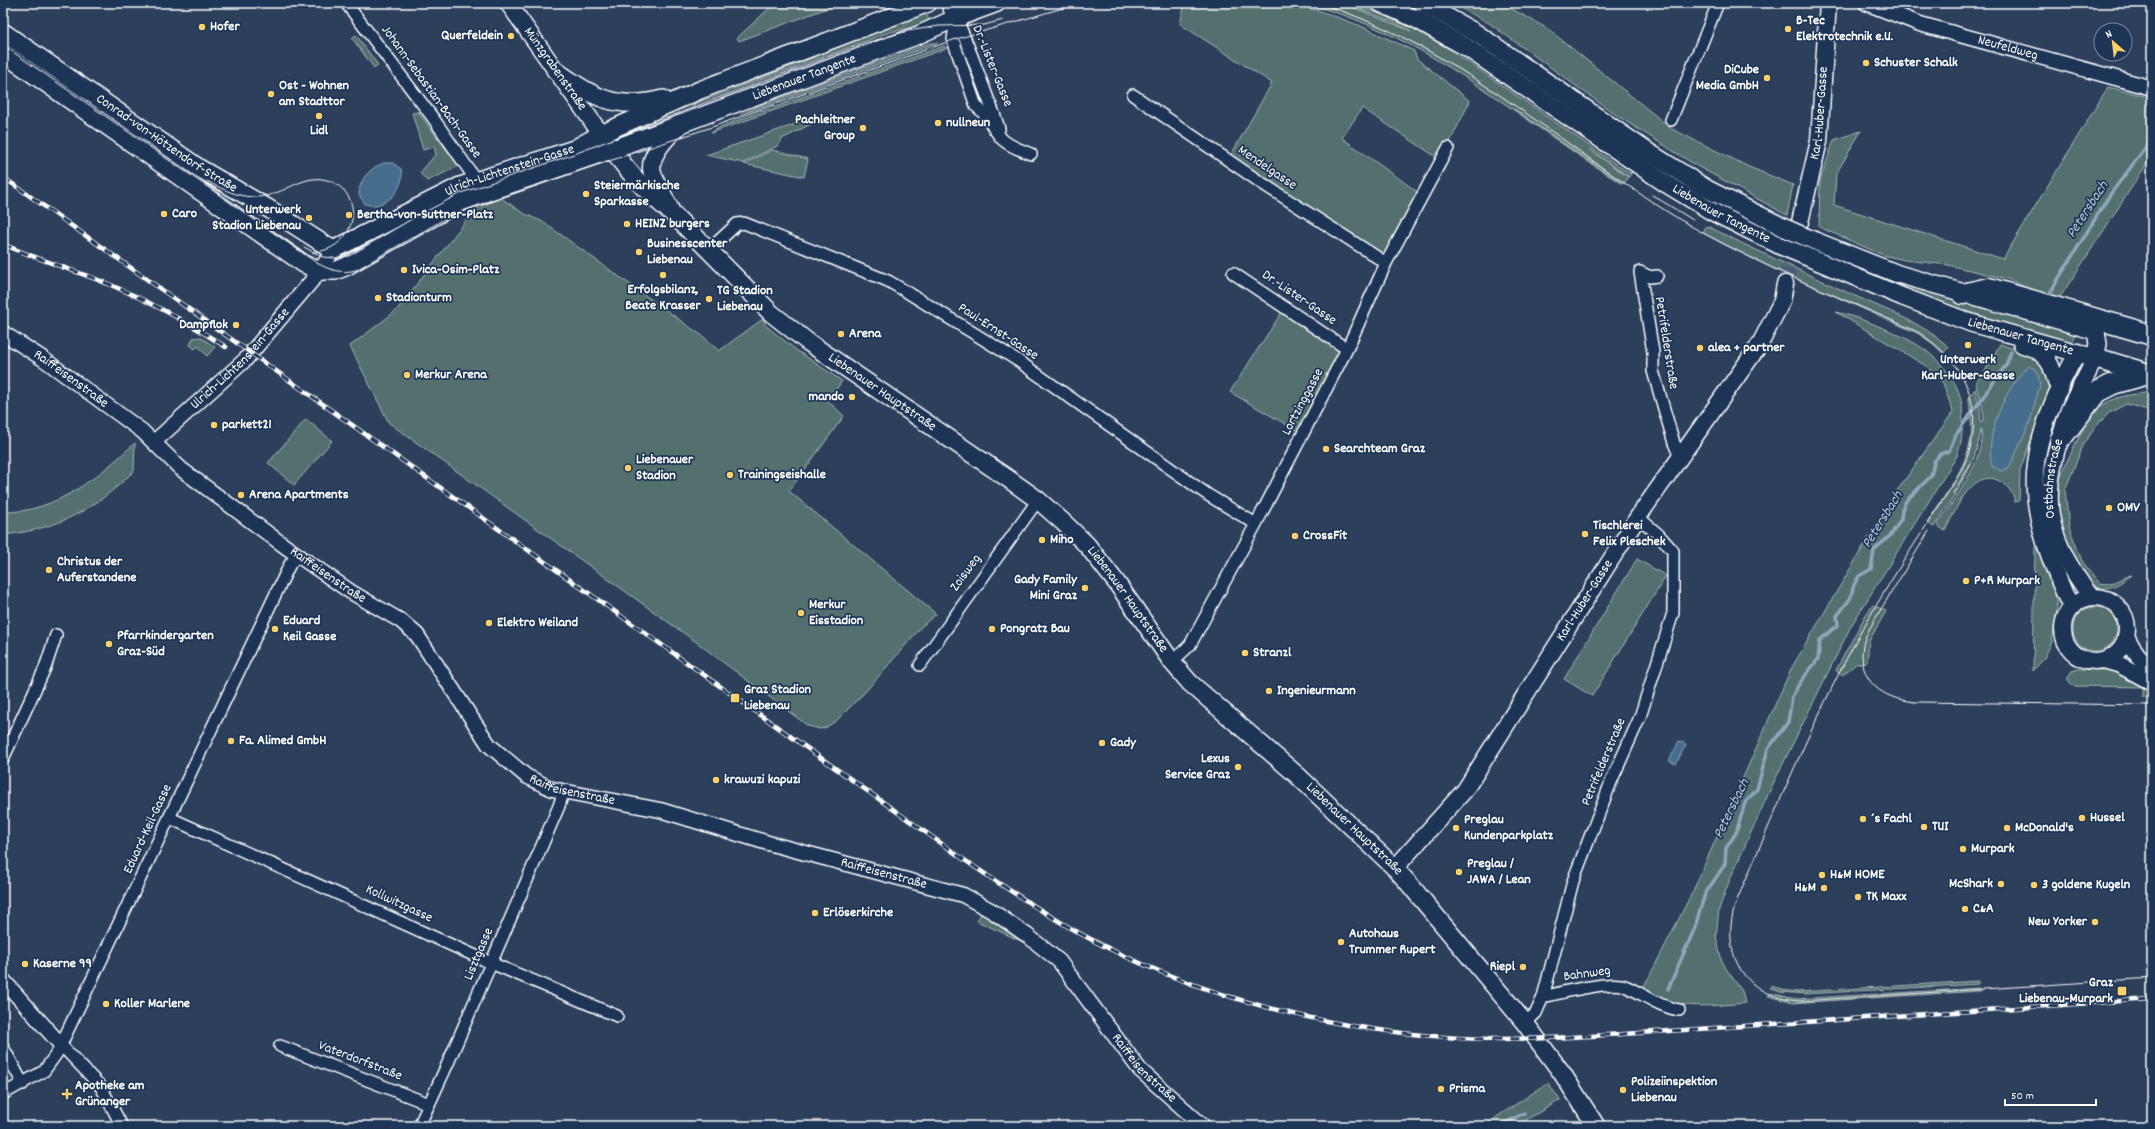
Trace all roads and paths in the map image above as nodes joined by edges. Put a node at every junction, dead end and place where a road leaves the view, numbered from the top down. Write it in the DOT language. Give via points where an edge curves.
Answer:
graph roads {
  1 [pos="346,3"];
  2 [pos="508,3"];
  3 [pos="928,3"];
  4 [pos="997,3"];
  5 [pos="1380,3"];
  6 [pos="1422,3"];
  7 [pos="1718,3"];
  8 [pos="1828,3"];
  9 [pos="1866,3"];
  10 [pos="953,10"];
  11 [pos="3,32"];
  12 [pos="3,53"];
  13 [pos="555,70"];
  14 [pos="2152,88"];
  15 [pos="700,90"];
  16 [pos="1133,95"];
  17 [pos="1671,120"];
  18 [pos="684,122"];
  19 [pos="601,134"];
  20 [pos="1448,148"];
  21 [pos="611,150"];
  22 [pos="1031,154"];
  23 [pos="476,180"];
  24 [pos="672,213"];
  25 [pos="1792,225"];
  26 [pos="333,250"];
  27 [pos="709,250"];
  28 [pos="1386,263"];
  29 [pos="320,271"];
  30 [pos="1233,273"];
  31 [pos="1657,276"];
  32 [pos="1786,284"];
  33 [pos="1964,294"];
  34 [pos="1994,330"];
  35 [pos="2096,331"];
  36 [pos="3,332"];
  37 [pos="2152,335"];
  38 [pos="2152,348"];
  39 [pos="1347,349"];
  40 [pos="2087,355"];
  41 [pos="2047,359"];
  42 [pos="2150,375"];
  43 [pos="2059,390"];
  44 [pos="2060,440"];
  45 [pos="154,442"];
  46 [pos="1680,457"];
  47 [pos="1038,500"];
  48 [pos="1638,518"];
  49 [pos="1256,524"];
  50 [pos="297,555"];
  51 [pos="2091,597"];
  52 [pos="2071,608"];
  53 [pos="56,635"];
  54 [pos="2126,636"];
  55 [pos="2104,660"];
  56 [pos="1172,662"];
  57 [pos="920,665"];
  58 [pos="2152,667"];
  59 [pos="2152,682"];
  60 [pos="3,759"];
  61 [pos="563,792"];
  62 [pos="170,818"];
  63 [pos="1395,868"];
  64 [pos="491,963"];
  65 [pos="3,980"];
  66 [pos="1543,997"];
  67 [pos="1679,1010"];
  68 [pos="616,1016"];
  69 [pos="1525,1023"];
  70 [pos="61,1044"];
  71 [pos="280,1046"];
  72 [pos="3,1047"];
  73 [pos="6,1061"];
  74 [pos="23,1084"];
  75 [pos="3,1094"];
  76 [pos="428,1104"];
  77 [pos="122,1126"];
  78 [pos="419,1126"];
  79 [pos="1203,1126"];
  80 [pos="1596,1126"];
  1 -- 23 [label="street, Johann-Sebastian-Bach-Gasse" via="433,118"];
  2 -- 13 [label="main road, Münzgrabenstraße"];
  3 -- 15 [label="main road, Liebenauer Tangente"];
  4 -- 10 [label="main road, Liebenauer Tangente"];
  5 -- 34 [label="main road, Liebenauer Tangente, bridge" via="1416,19 1466,47 1665,183 1711,211 1781,246 1903,297"];
  6 -- 25 [label="main road, Liebenauer Tangente" via="1476,33 1645,150 1707,189"];
  7 -- 17 [label="street"];
  8 -- 25 [label="main road, Karl-Huber-Gasse" via="1819,141"];
  9 -- 14 [label="street, Neufeldweg" via="1920,24"];
  10 -- 18 [label="main road, Liebenauer Tangente" via="916,36"];
  10 -- 22 [label="street, Dr.-Lister-Gasse" via="994,109 1002,138 1013,147"];
  11 -- 26 [label="main road, Conrad-von-Hötzendorf-Straße" via="199,168"];
  12 -- 29 [label="main road, Conrad-von-Hötzendorf-Straße" via="304,264"];
  13 -- 15 [label="main road" via="584,90 615,103 646,103"];
  13 -- 19 [label="main road, Münzgrabenstraße"];
  15 -- 19 [label="main road, Liebenauer Tangente"];
  16 -- 28 [label="street, Mendelgasse" via="1260,182"];
  18 -- 21 [label="main road, Liebenauer Tangente"];
  18 -- 24 [label="main road" via="667,136 652,164 652,174"];
  19 -- 21 [label="main road, Liebenauer Hauptstraße"];
  19 -- 23 [label="main road, Ulrich-Lichtenstein-Gasse" via="574,149"];
  20 -- 28 [label="street, Lortzinggasse"];
  21 -- 24 [label="main road, Liebenauer Hauptstraße" via="655,199"];
  21 -- 29 [label="main road, Ulrich-Lichtenstein-Gasse" via="458,203 345,267 335,271"];
  23 -- 26 [label="main road, Ulrich-Lichtenstein-Gasse"];
  24 -- 27 [label="main road, Liebenauer Hauptstraße"];
  25 -- 33 [label="main road, Liebenauer Tangente, bridge" via="1815,241 1898,274"];
  26 -- 29 [label="street, Ulrich-Lichtenstein-Gasse"];
  27 -- 47 [label="main road, Liebenauer Hauptstraße" via="771,313 802,337"];
  27 -- 49 [label="street, Paul-Ernst-Gasse" via="737,224 744,223 896,285 1017,360 1208,495"];
  28 -- 39 [label="street, Lortzinggasse"];
  29 -- 45 [label="street, Ulrich-Lichtenstein-Gasse" via="245,360"];
  30 -- 39 [label="street, Dr.-Lister-Gasse"];
  31 -- 46 [label="street, Petrifelderstraße" via="1650,277 1640,272 1653,352 1653,371"];
  32 -- 46 [label="main road, Karl-Huber-Gasse" via="1782,301 1760,344"];
  33 -- 35 [label="main road, Liebenauer Tangente" via="2040,313"];
  33 -- 37 [label="highway" via="1989,288"];
  34 -- 40 [label="main road, Liebenauer Tangente"];
  34 -- 41 [label="main road" via="2004,337 2038,350"];
  35 -- 38 [label="highway"];
  35 -- 40 [label="main road" via="2098,344"];
  36 -- 45 [label="street, Raiffeisenstraße"];
  39 -- 49 [label="street, Lortzinggasse"];
  40 -- 42 [label="highway"];
  40 -- 43 [label="main road, Ostbahnstraße"];
  40 -- 44 [label="main road, Ostbahnstraße"];
  41 -- 43 [label="main road"];
  42 -- 44 [label="highway" via="2113,384 2097,392"];
  43 -- 52 [label="main road, Ostbahnstraße" via="2044,432 2035,475 2037,503 2048,553"];
  44 -- 51 [label="main road, Ostbahnstraße" via="2051,473 2049,508 2063,553"];
  45 -- 50 [label="street, Raiffeisenstraße" via="181,469"];
  46 -- 48 [label="main road, Karl-Huber-Gasse"];
  47 -- 56 [label="main road, Liebenauer Hauptstraße" via="1087,545"];
  47 -- 57 [label="street, Zoisweg"];
  48 -- 63 [label="main road, Karl-Huber-Gasse" via="1465,790"];
  48 -- 66 [label="street, Petrifelderstraße" via="1659,535 1672,551 1673,613 1640,717 1611,782 1573,881"];
  49 -- 56 [label="street, Lortzinggasse" via="1190,645"];
  50 -- 61 [label="street, Raiffeisenstraße" via="351,592 401,621 433,658 489,745 526,776"];
  50 -- 62 [label="street, Eduard-Keil-Gasse" via="283,578"];
  51 -- 52 [label="main road" via="2080,600"];
  51 -- 54 [label="main road" via="2105,598 2118,606 2126,619"];
  52 -- 55 [label="main road" via="2065,618 2063,630 2070,648 2082,658"];
  53 -- 60 [label="street"];
  54 -- 55 [label="main road" via="2118,651"];
  54 -- 58 [label="main road" via="2140,658"];
  55 -- 59 [label="main road" via="2118,664"];
  56 -- 63 [label="main road, Liebenauer Hauptstraße" via="1190,683 1297,775"];
  61 -- 64 [label="street, Lisztgasse"];
  61 -- 79 [label="street, Raiffeisenstraße" via="660,810 768,843 963,895 1010,924 1059,961 1140,1070"];
  62 -- 64 [label="street, Kollwitzgasse"];
  62 -- 70 [label="street, Eduard-Keil-Gasse"];
  63 -- 69 [label="main road, Liebenauer Hauptstraße"];
  64 -- 68 [label="street, Kollwitzgasse"];
  64 -- 76 [label="street, Lisztgasse"];
  65 -- 70 [label="street"];
  66 -- 67 [label="street, Bahnweg" via="1604,985 1624,985 1667,1009"];
  66 -- 69 [label="street, Petrifelderstraße" via="1536,1013"];
  69 -- 80 [label="main road, Liebenauer Hauptstraße" via="1562,1073"];
  70 -- 74 [label="street, Eduard-Keil-Gasse" via="44,1071"];
  70 -- 77 [label="street" via="101,1087"];
  71 -- 76 [label="street, Vaterdorfstraße"];
  72 -- 73 [label="street"];
  73 -- 74 [label="street"];
  74 -- 75 [label="street, Eduard-Keil-Gasse"];
  76 -- 78 [label="street, Lisztgasse"];
}
